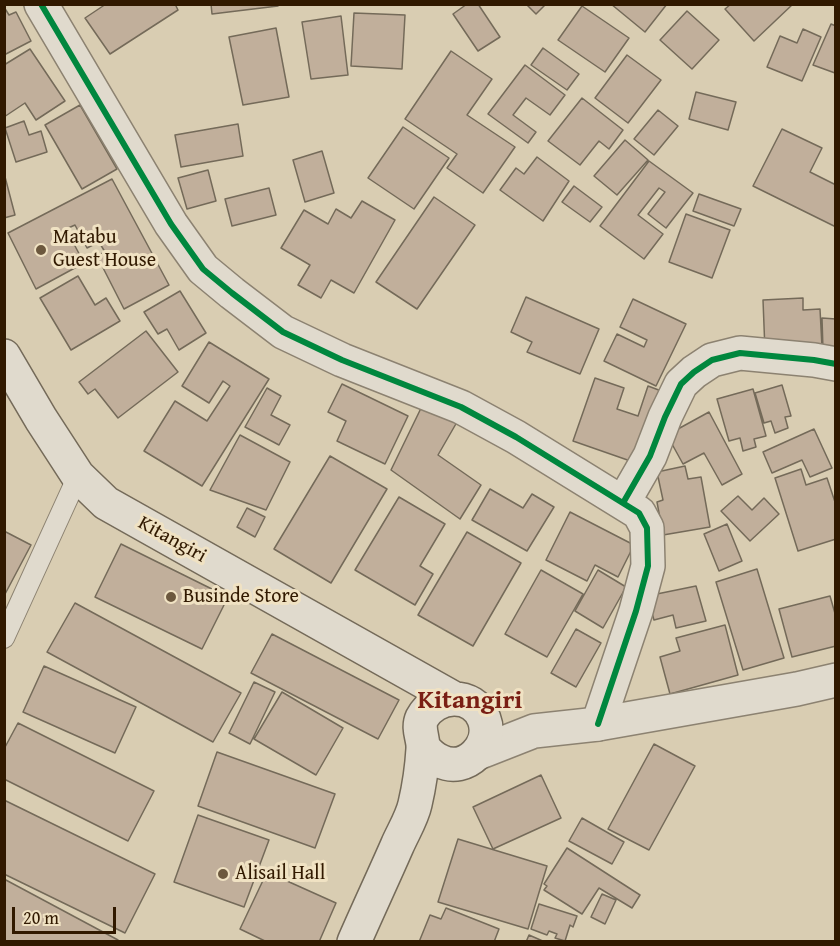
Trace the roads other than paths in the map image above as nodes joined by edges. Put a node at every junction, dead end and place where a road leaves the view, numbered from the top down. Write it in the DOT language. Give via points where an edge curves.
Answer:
graph roads {
  1 [pos="41,4"];
  2 [pos="4,356"];
  3 [pos="836,364"];
  4 [pos="78,476"];
  5 [pos="623,503"];
  6 [pos="4,638"];
  7 [pos="394,664"];
  8 [pos="836,680"];
  9 [pos="453,698"];
  10 [pos="483,718"];
  11 [pos="598,724"];
  12 [pos="534,731"];
  13 [pos="422,733"];
  14 [pos="466,759"];
  15 [pos="415,805"];
  16 [pos="354,942"];
  1 -- 5 [label="street" via="171,224 203,269 283,332 461,407"];
  2 -- 4 [label="street, Kitangiri"];
  3 -- 5 [label="street" via="740,353 712,360 681,384 650,456"];
  4 -- 6 [label="lane"];
  4 -- 7 [label="street, Kitangiri" via="106,503"];
  5 -- 11 [label="street" via="639,513 647,528 648,566"];
  7 -- 9 [label="street, Kitangiri"];
  7 -- 13 [label="street"];
  8 -- 11 [label="street"];
  9 -- 10 [label="street" via="476,707"];
  9 -- 13 [label="street" via="439,701 429,709"];
  10 -- 12 [label="street"];
  10 -- 14 [label="street" via="484,742"];
  11 -- 12 [label="street"];
  12 -- 14 [label="street"];
  13 -- 14 [label="street" via="431,756 442,763"];
  13 -- 15 [label="street"];
  14 -- 15 [label="street"];
  15 -- 16 [label="street"];
}
